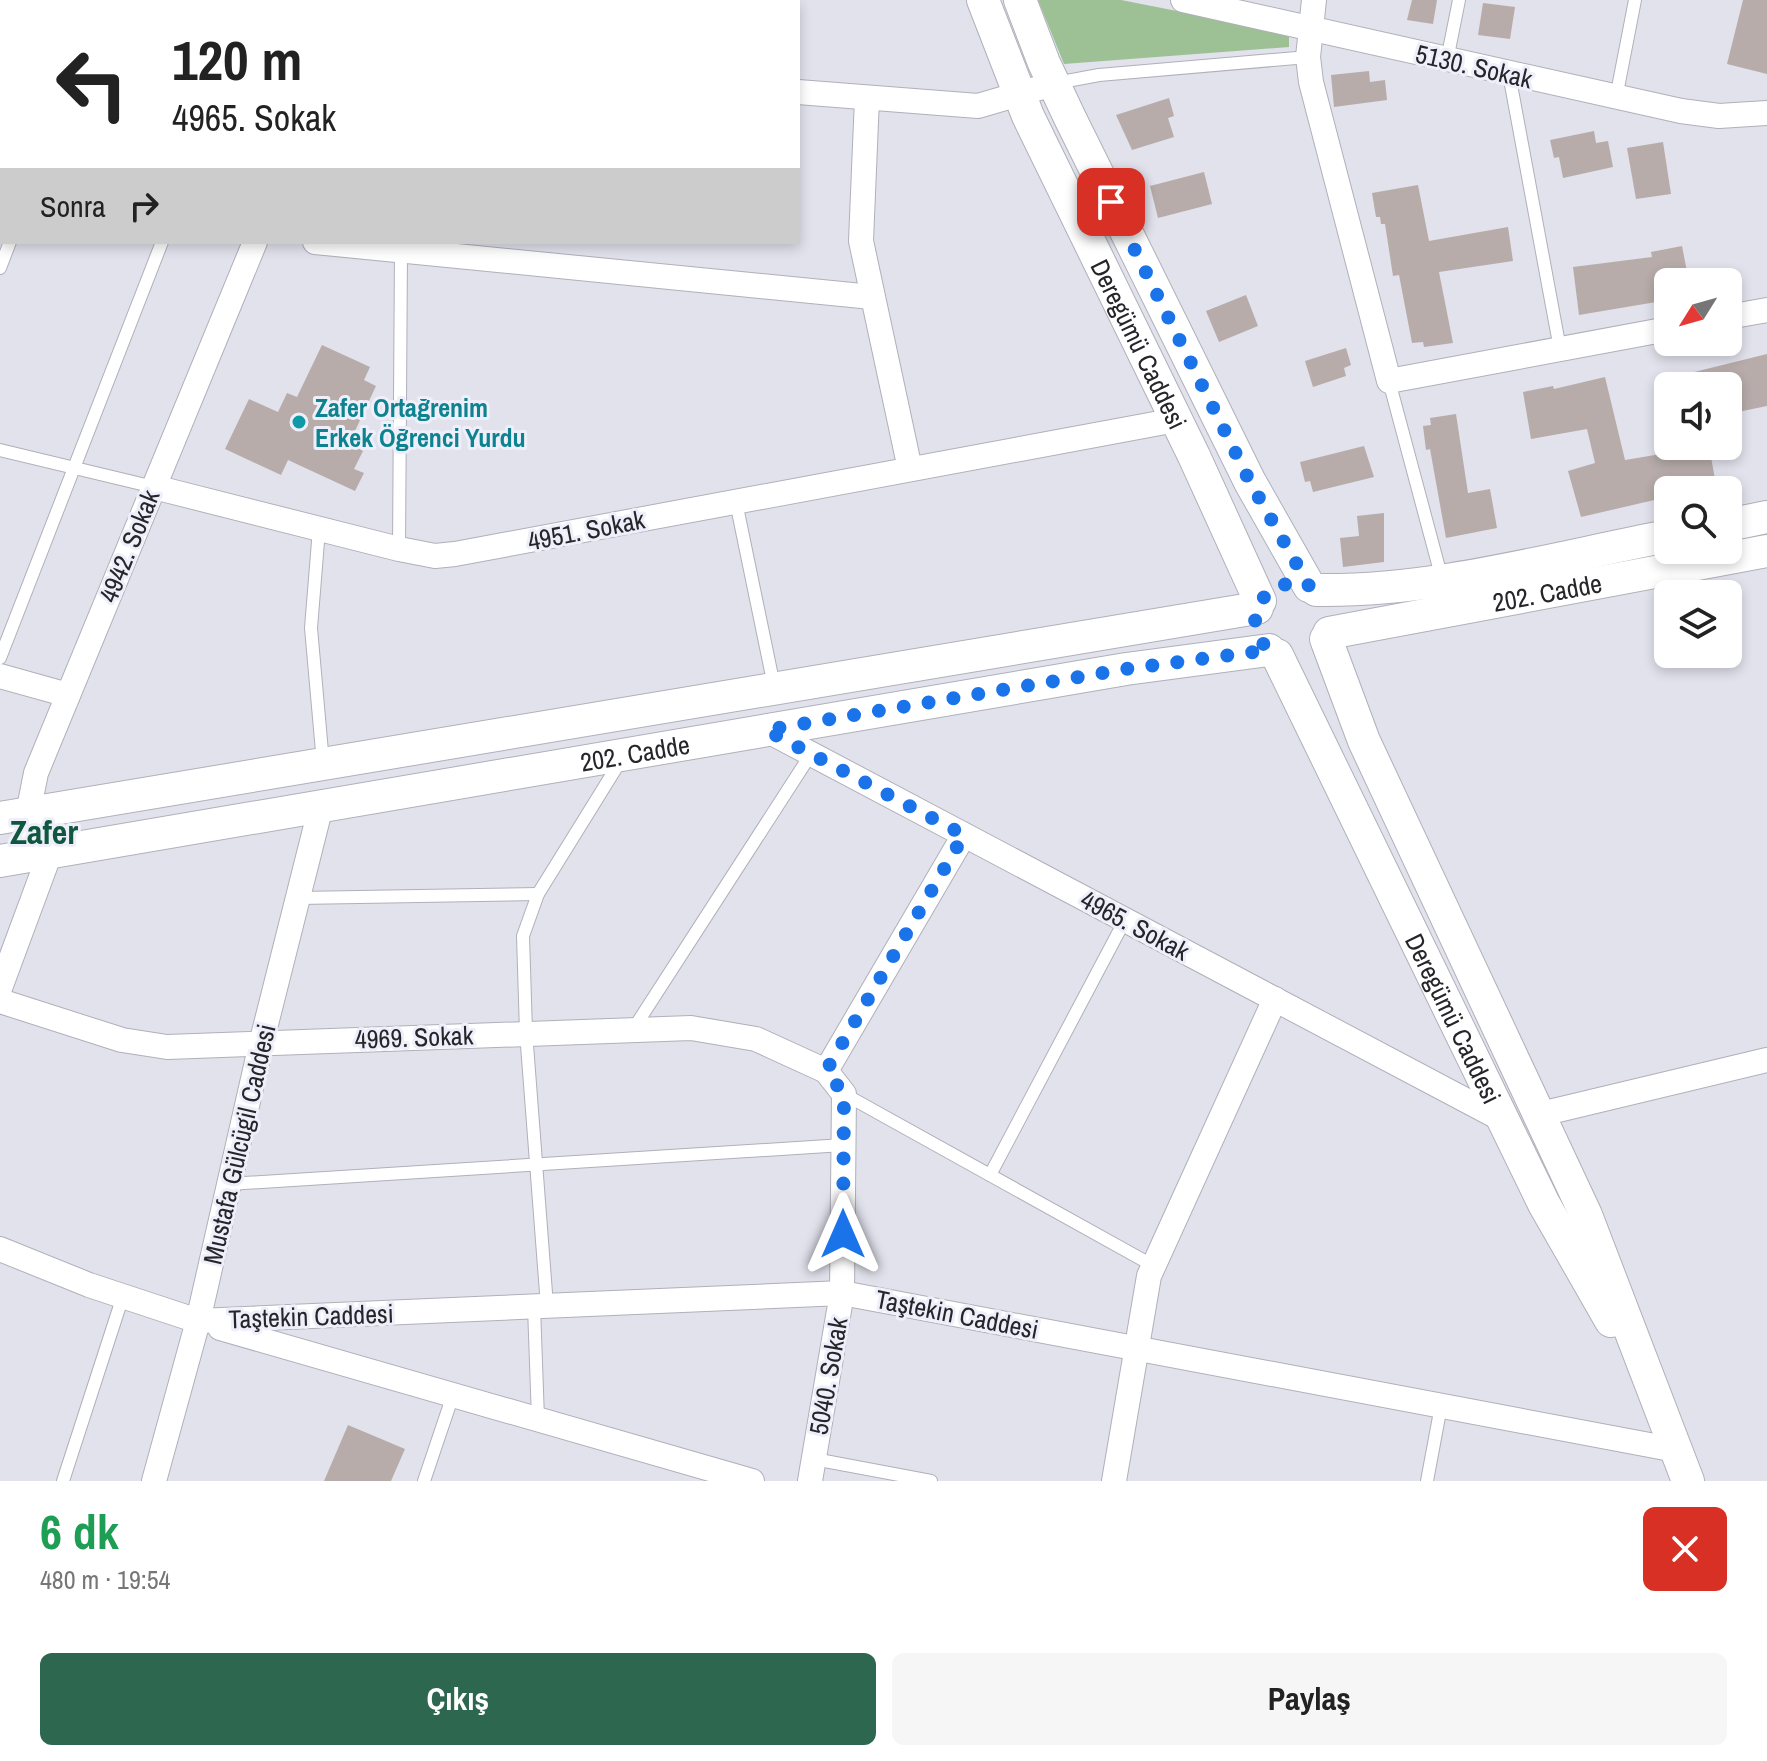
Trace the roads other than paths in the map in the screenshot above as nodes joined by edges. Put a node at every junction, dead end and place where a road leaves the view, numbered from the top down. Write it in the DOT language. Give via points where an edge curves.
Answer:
graph roads {
  1 [pos="983,0"];
  2 [pos="1020,0"];
  3 [pos="1183,0"];
  4 [pos="1314,0"];
  5 [pos="1459,0"];
  6 [pos="1635,0"];
  7 [pos="1310,28"];
  8 [pos="1308,57"];
  9 [pos="1447,60"];
  10 [pos="1509,74"];
  11 [pos="1053,84"];
  12 [pos="800,92"];
  13 [pos="1019,96"];
  14 [pos="867,98"];
  15 [pos="1616,98"];
  16 [pos="1767,113"];
  17 [pos="9,244"];
  18 [pos="161,244"];
  19 [pos="254,244"];
  20 [pos="334,244"];
  21 [pos="401,251"];
  22 [pos="0,268"];
  23 [pos="872,297"];
  24 [pos="1767,310"];
  25 [pos="1742,314"];
  26 [pos="1654,332"];
  27 [pos="1560,349"];
  28 [pos="1389,381"];
  29 [pos="1176,420"];
  30 [pos="0,450"];
  31 [pos="74,468"];
  32 [pos="910,469"];
  33 [pos="154,487"];
  34 [pos="736,502"];
  35 [pos="1767,517"];
  36 [pos="1742,522"];
  37 [pos="319,529"];
  38 [pos="1654,539"];
  39 [pos="399,549"];
  40 [pos="1767,551"];
  41 [pos="1442,579"];
  42 [pos="1313,588"];
  43 [pos="1258,604"];
  44 [pos="1328,636"];
  45 [pos="1273,653"];
  46 [pos="0,658"];
  47 [pos="0,676"];
  48 [pos="774,686"];
  49 [pos="68,695"];
  50 [pos="766,730"];
  51 [pos="625,754"];
  52 [pos="811,754"];
  53 [pos="323,763"];
  54 [pos="321,806"];
  55 [pos="14,815"];
  56 [pos="964,835"];
  57 [pos="26,857"];
  58 [pos="538,894"];
  59 [pos="298,898"];
  60 [pos="1125,920"];
  61 [pos="0,988"];
  62 [pos="1275,999"];
  63 [pos="0,1001"];
  64 [pos="634,1028"];
  65 [pos="526,1032"];
  66 [pos="261,1044"];
  67 [pos="1767,1060"];
  68 [pos="826,1071"];
  69 [pos="844,1094"];
  70 [pos="1541,1114"];
  71 [pos="1503,1120"];
  72 [pos="843,1145"];
  73 [pos="536,1165"];
  74 [pos="990,1175"];
  75 [pos="229,1184"];
  76 [pos="0,1249"];
  77 [pos="1152,1265"];
  78 [pos="842,1293"];
  79 [pos="123,1296"];
  80 [pos="541,1306"];
  81 [pos="198,1321"];
  82 [pos="1136,1347"];
  83 [pos="1646,1374"];
  84 [pos="453,1395"];
  85 [pos="1441,1406"];
  86 [pos="538,1419"];
  87 [pos="1676,1450"];
  88 [pos="812,1470"];
  89 [pos="738,1479"];
  90 [pos="63,1481"];
  91 [pos="154,1481"];
  92 [pos="424,1481"];
  93 [pos="931,1481"];
  94 [pos="1114,1481"];
  95 [pos="1427,1481"];
  96 [pos="1688,1481"];
  1 -- 13 [label="main road, Deregümü Caddesi"];
  2 -- 11 [label="main road, Deregümü Caddesi"];
  3 -- 7 [label="street, 5130. Sokak"];
  4 -- 7 [label="street"];
  5 -- 9 [label="lane"];
  6 -- 15 [label="lane"];
  7 -- 8 [label="street"];
  7 -- 9 [label="street, 5130. Sokak"];
  8 -- 11 [label="lane" via="1099,75"];
  8 -- 28 [label="street" via="1316,107"];
  9 -- 10 [label="street, 5130. Sokak"];
  10 -- 15 [label="street, 5130. Sokak"];
  10 -- 27 [label="lane"];
  11 -- 13 [label="street"];
  11 -- 42 [label="main road, Deregümü Caddesi" via="1250,482"];
  12 -- 14 [label="street"];
  13 -- 14 [label="street" via="978,106"];
  13 -- 29 [label="main road, Deregümü Caddesi"];
  14 -- 23 [label="street" via="861,241"];
  15 -- 16 [label="street, 5130. Sokak" via="1719,116"];
  17 -- 22 [label="lane"];
  18 -- 31 [label="lane"];
  19 -- 33 [label="street, 4942. Sokak"];
  20 -- 21 [label="street"];
  21 -- 23 [label="street"];
  21 -- 39 [label="lane"];
  23 -- 32 [label="street"];
  24 -- 25 [label="street"];
  26 -- 27 [label="street"];
  27 -- 28 [label="street"];
  28 -- 41 [label="lane"];
  29 -- 32 [label="street, 4951. Sokak"];
  29 -- 43 [label="main road, Deregümü Caddesi"];
  30 -- 31 [label="lane, 4951. Sokak"];
  31 -- 33 [label="lane, 4951. Sokak"];
  31 -- 46 [label="lane"];
  32 -- 34 [label="street, 4951. Sokak"];
  33 -- 37 [label="street, 4951. Sokak"];
  33 -- 49 [label="street, 4942. Sokak"];
  34 -- 39 [label="street, 4951. Sokak" via="455,554"];
  34 -- 48 [label="lane"];
  35 -- 36 [label="main road"];
  37 -- 39 [label="street, 4951. Sokak"];
  37 -- 53 [label="lane" via="311,628"];
  38 -- 41 [label="main road, 202. Cadde"];
  40 -- 44 [label="main road, 202. Cadde"];
  41 -- 42 [label="main road, 202. Cadde" via="1371,589"];
  42 -- 43 [label="main road" via="1290,582 1277,585"];
  42 -- 44 [label="main road" via="1329,608"];
  43 -- 45 [label="main road" via="1256,630"];
  43 -- 48 [label="main road, 202. Cadde"];
  44 -- 45 [label="main road" via="1310,655 1297,659"];
  44 -- 70 [label="main road, Deregümü Caddesi" via="1364,741"];
  45 -- 50 [label="main road, 202. Cadde" via="1126,669"];
  45 -- 71 [label="main road, Deregümü Caddesi"];
  47 -- 49 [label="street"];
  48 -- 53 [label="main road, 202. Cadde"];
  49 -- 55 [label="street, 4942. Sokak"];
  50 -- 51 [label="main road, 202. Cadde"];
  50 -- 52 [label="street, 4965. Sokak"];
  51 -- 54 [label="main road, 202. Cadde"];
  51 -- 58 [label="lane"];
  52 -- 56 [label="street, 4965. Sokak"];
  52 -- 64 [label="lane"];
  53 -- 55 [label="main road, 202. Cadde"];
  54 -- 57 [label="main road, 202. Cadde"];
  54 -- 59 [label="street, Mustafa Gülcügil Caddesi"];
  55 -- 57 [label="street, 4942. Sokak"];
  56 -- 60 [label="street, 4965. Sokak"];
  56 -- 68 [label="street"];
  57 -- 61 [label="street"];
  58 -- 59 [label="lane"];
  58 -- 65 [label="lane" via="523,936"];
  59 -- 66 [label="street, Mustafa Gülcügil Caddesi"];
  60 -- 62 [label="street, 4965. Sokak"];
  60 -- 74 [label="lane"];
  62 -- 71 [label="street, 4965. Sokak"];
  62 -- 77 [label="street"];
  63 -- 66 [label="street, 4969. Sokak" via="146,1045"];
  64 -- 65 [label="street, 4969. Sokak"];
  64 -- 68 [label="street, 4969. Sokak" via="691,1028 756,1039"];
  65 -- 66 [label="street, 4969. Sokak"];
  65 -- 73 [label="lane"];
  66 -- 75 [label="street, Mustafa Gülcügil Caddesi"];
  67 -- 70 [label="street"];
  68 -- 69 [label="street"];
  69 -- 72 [label="street, 5040. Sokak"];
  69 -- 74 [label="lane"];
  70 -- 83 [label="main road, Deregümü Caddesi"];
  71 -- 83 [label="main road, Deregümü Caddesi" via="1575,1262"];
  72 -- 73 [label="lane"];
  72 -- 78 [label="street, 5040. Sokak"];
  73 -- 75 [label="lane"];
  73 -- 80 [label="lane"];
  74 -- 77 [label="lane"];
  75 -- 81 [label="street, Mustafa Gülcügil Caddesi"];
  76 -- 79 [label="street, Taştekin Caddesi"];
  77 -- 82 [label="street"];
  78 -- 80 [label="street, Taştekin Caddesi"];
  78 -- 82 [label="street, Taştekin Caddesi"];
  78 -- 88 [label="street, 5040. Sokak"];
  79 -- 81 [label="street, Taştekin Caddesi"];
  79 -- 90 [label="lane"];
  80 -- 81 [label="street, Taştekin Caddesi"];
  80 -- 86 [label="lane"];
  81 -- 84 [label="street"];
  81 -- 91 [label="street, Mustafa Gülcügil Caddesi"];
  82 -- 85 [label="street, Taştekin Caddesi"];
  82 -- 94 [label="street"];
  83 -- 87 [label="main road, Deregümü Caddesi"];
  84 -- 86 [label="street"];
  84 -- 92 [label="lane"];
  85 -- 87 [label="street, Taştekin Caddesi"];
  85 -- 95 [label="lane"];
  86 -- 89 [label="street"];
  87 -- 96 [label="main road, Deregümü Caddesi"];
  88 -- 93 [label="lane"];
}
